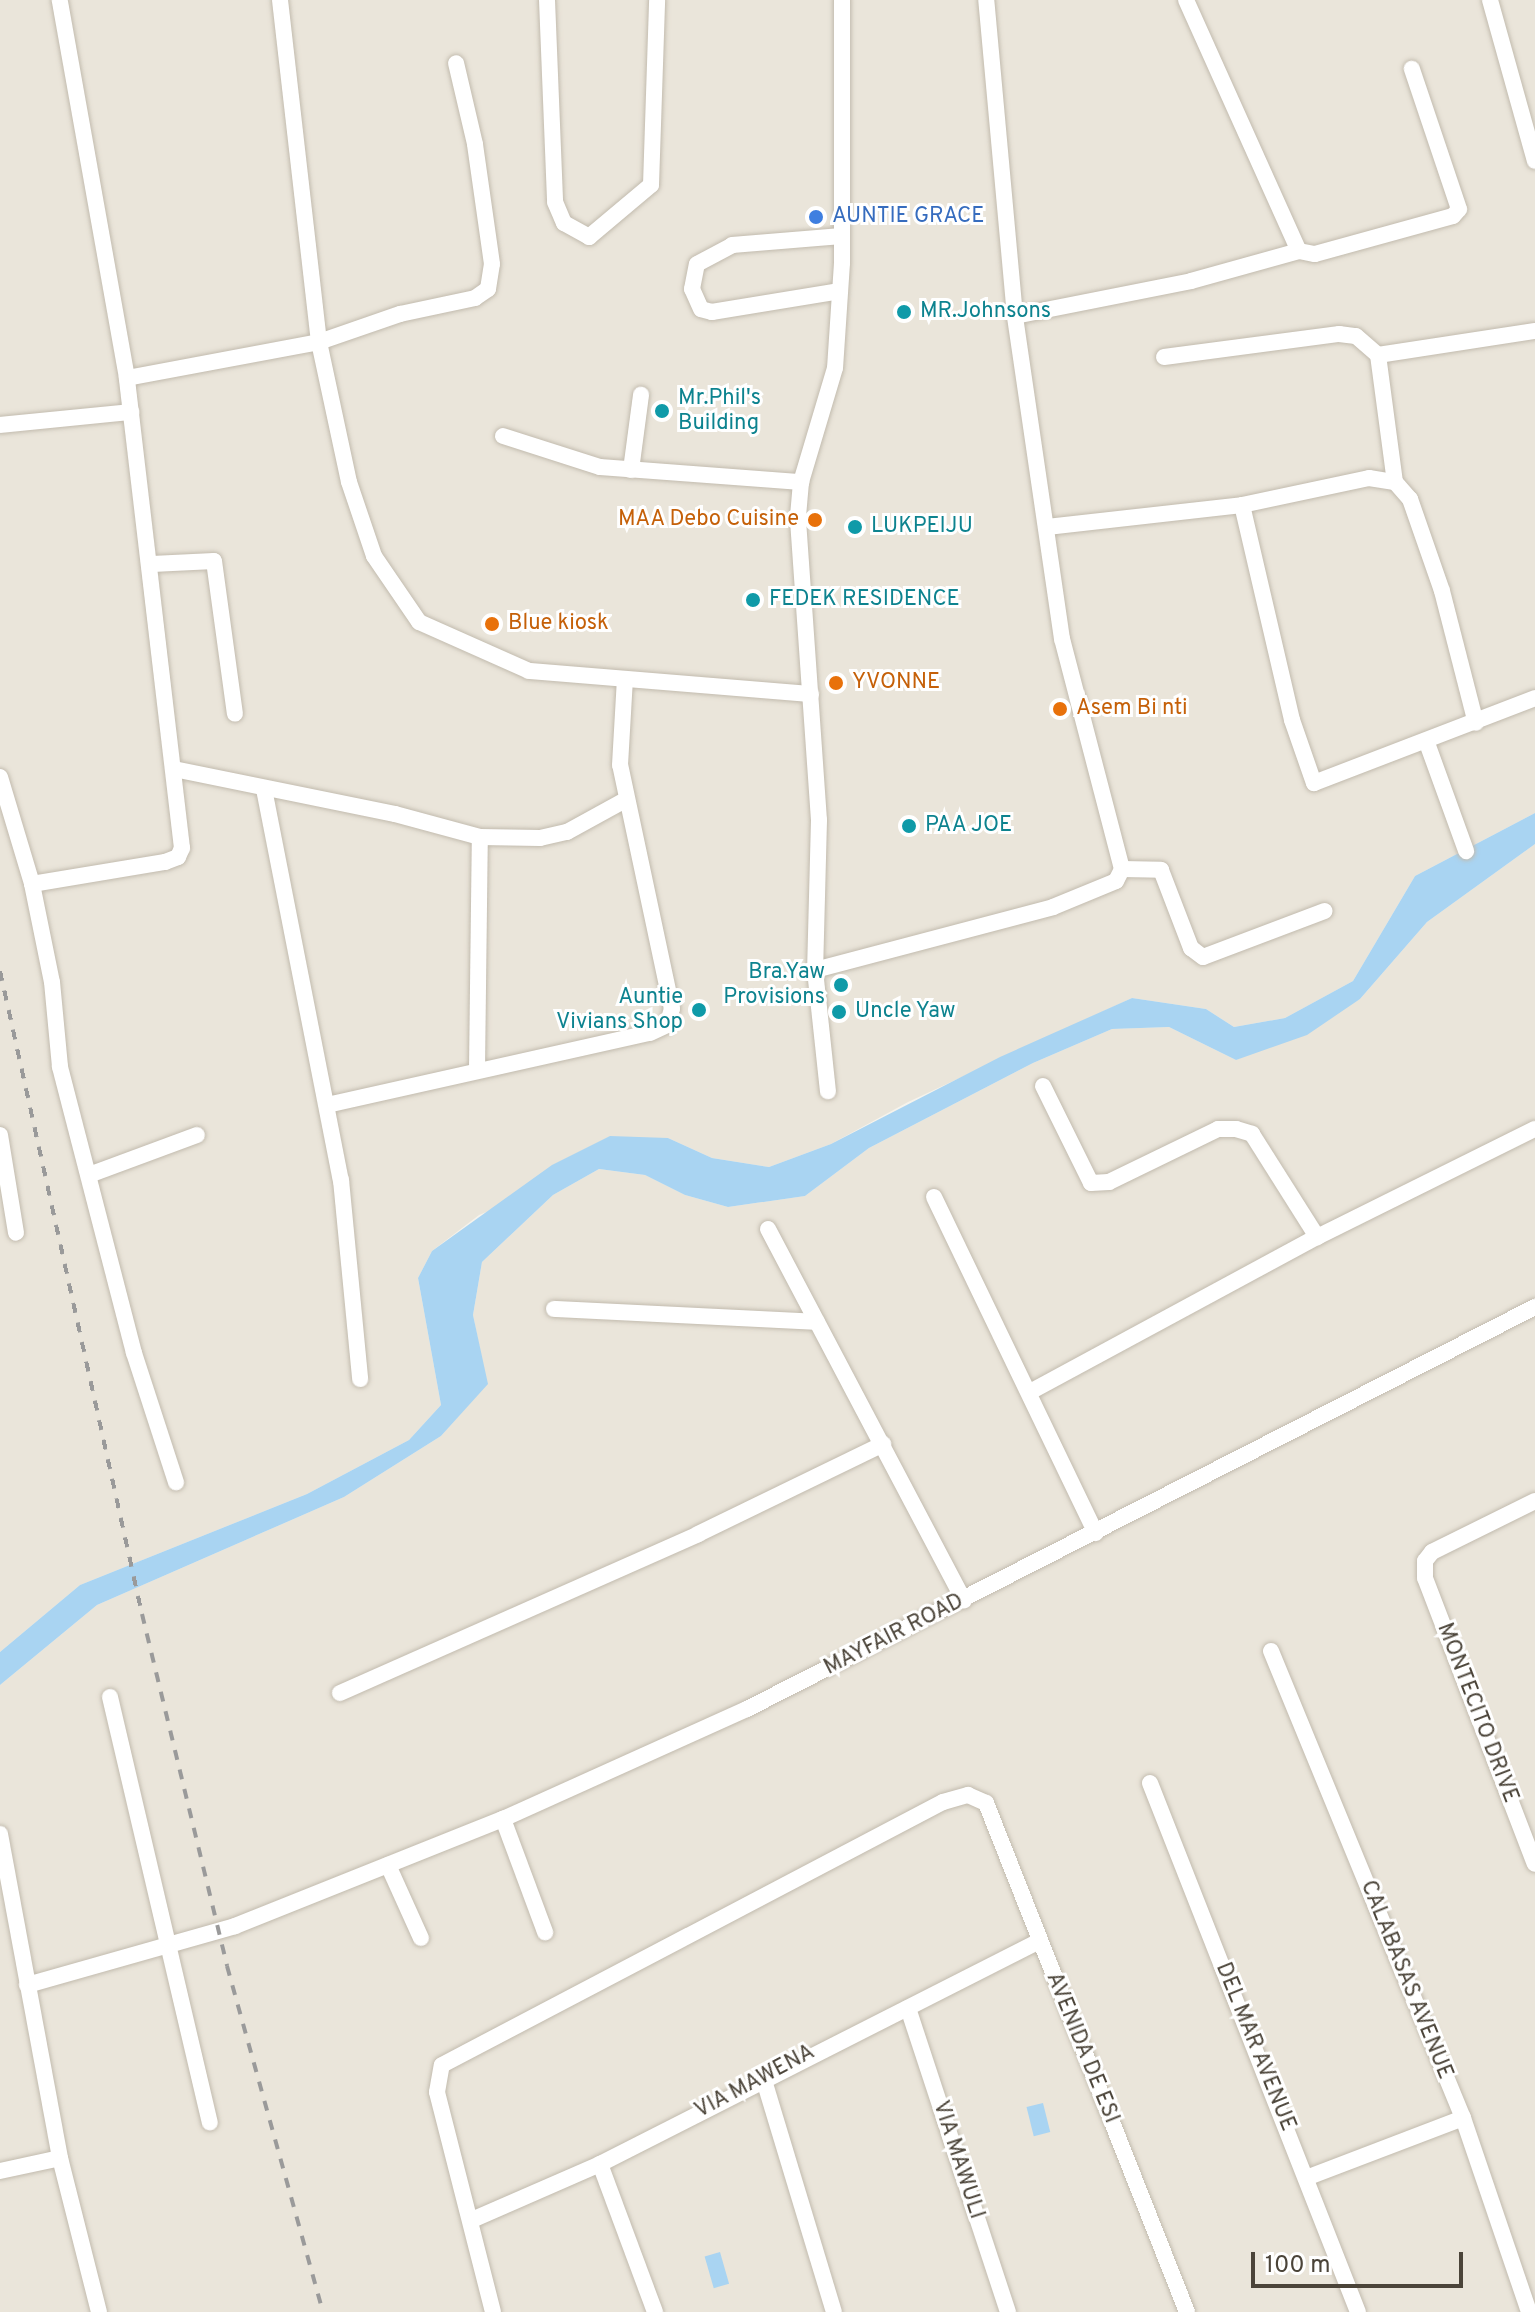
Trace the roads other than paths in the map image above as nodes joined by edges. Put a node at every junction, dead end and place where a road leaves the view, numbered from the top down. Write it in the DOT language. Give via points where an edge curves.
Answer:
graph roads {
  1 [pos="60,0"];
  2 [pos="280,0"];
  3 [pos="547,0"];
  4 [pos="657,0"];
  5 [pos="842,0"];
  6 [pos="986,0"];
  7 [pos="1186,0"];
  8 [pos="1490,0"];
  9 [pos="456,63"];
  10 [pos="1412,69"];
  11 [pos="1535,161"];
  12 [pos="842,236"];
  13 [pos="1299,251"];
  14 [pos="840,291"];
  15 [pos="1015,316"];
  16 [pos="1535,331"];
  17 [pos="319,342"];
  18 [pos="1378,355"];
  19 [pos="1164,357"];
  20 [pos="127,378"];
  21 [pos="641,395"];
  22 [pos="131,412"];
  23 [pos="0,425"];
  24 [pos="503,436"];
  25 [pos="1388,454"];
  26 [pos="631,470"];
  27 [pos="1369,478"];
  28 [pos="801,482"];
  29 [pos="1395,482"];
  30 [pos="1242,505"];
  31 [pos="1047,527"];
  32 [pos="152,564"];
  33 [pos="625,679"];
  34 [pos="811,694"];
  35 [pos="1535,698"];
  36 [pos="235,714"];
  37 [pos="1476,723"];
  38 [pos="1427,743"];
  39 [pos="174,769"];
  40 [pos="0,777"];
  41 [pos="264,789"];
  42 [pos="627,799"];
  43 [pos="480,837"];
  44 [pos="1466,851"];
  45 [pos="1122,869"];
  46 [pos="32,884"];
  47 [pos="1325,911"];
  48 [pos="815,970"];
  49 [pos="477,1069"];
  50 [pos="1043,1086"];
  51 [pos="828,1091"];
  52 [pos="327,1105"];
  53 [pos="1535,1129"];
  54 [pos="0,1135"];
  55 [pos="197,1135"];
  56 [pos="89,1175"];
  57 [pos="934,1197"];
  58 [pos="768,1229"];
  59 [pos="16,1233"];
  60 [pos="1317,1237"];
  61 [pos="1535,1307"];
  62 [pos="554,1309"];
  63 [pos="817,1322"];
  64 [pos="360,1379"];
  65 [pos="1030,1392"];
  66 [pos="883,1444"];
  67 [pos="176,1482"];
  68 [pos="1535,1501"];
  69 [pos="1096,1533"];
  70 [pos="964,1600"];
  71 [pos="1271,1651"];
  72 [pos="340,1693"];
  73 [pos="110,1697"];
  74 [pos="1150,1783"];
  75 [pos="503,1819"];
  76 [pos="0,1834"];
  77 [pos="1535,1864"];
  78 [pos="388,1865"];
  79 [pos="545,1932"];
  80 [pos="421,1938"];
  81 [pos="1038,1942"];
  82 [pos="170,1946"];
  83 [pos="27,1985"];
  84 [pos="908,2008"];
  85 [pos="763,2077"];
  86 [pos="1463,2118"];
  87 [pos="210,2122"];
  88 [pos="60,2158"];
  89 [pos="600,2164"];
  90 [pos="0,2171"];
  91 [pos="1306,2178"];
  92 [pos="472,2220"];
  93 [pos="99,2312"];
  94 [pos="493,2312"];
  95 [pos="655,2312"];
  96 [pos="834,2312"];
  97 [pos="1008,2312"];
  98 [pos="1187,2312"];
  99 [pos="1358,2312"];
  100 [pos="1529,2312"];
  1 -- 20 [label="street"];
  2 -- 17 [label="street"];
  3 -- 4 [label="street" via="555,202 564,223 589,237 651,185"];
  5 -- 12 [label="street"];
  6 -- 15 [label="street"];
  7 -- 13 [label="street"];
  8 -- 11 [label="street"];
  9 -- 17 [label="street" via="492,264 488,289 475,298 400,314"];
  10 -- 13 [label="street" via="1459,209 1453,216 1315,254"];
  12 -- 14 [label="street"];
  12 -- 14 [label="street" via="732,245 697,264 692,289 701,309 712,312"];
  13 -- 15 [label="street" via="1191,281"];
  14 -- 28 [label="street" via="835,368"];
  15 -- 31 [label="street"];
  16 -- 18 [label="street"];
  17 -- 20 [label="street"];
  17 -- 33 [label="street" via="349,482 374,556 419,622 529,671"];
  18 -- 19 [label="street" via="1356,336 1339,334"];
  18 -- 25 [label="street"];
  20 -- 22 [label="street"];
  21 -- 26 [label="street"];
  22 -- 23 [label="street"];
  22 -- 32 [label="street"];
  24 -- 26 [label="street" via="600,467"];
  25 -- 27 [label="street"];
  25 -- 29 [label="street"];
  26 -- 28 [label="street" via="702,471"];
  27 -- 29 [label="street"];
  27 -- 30 [label="street"];
  28 -- 34 [label="street" via="798,520"];
  29 -- 37 [label="street" via="1410,499 1442,591"];
  30 -- 31 [label="street"];
  30 -- 38 [label="street" via="1292,720 1314,783"];
  31 -- 45 [label="street" via="1062,639"];
  32 -- 36 [label="street" via="214,561"];
  32 -- 39 [label="street"];
  33 -- 34 [label="street"];
  33 -- 42 [label="street" via="620,765"];
  34 -- 48 [label="street" via="819,820"];
  35 -- 37 [label="street"];
  37 -- 38 [label="street"];
  38 -- 44 [label="street"];
  39 -- 41 [label="street"];
  39 -- 46 [label="street" via="182,848 178,857"];
  40 -- 46 [label="street"];
  41 -- 43 [label="street" via="395,814"];
  41 -- 52 [label="street"];
  42 -- 43 [label="street" via="567,832 540,838"];
  42 -- 49 [label="street" via="672,1009 667,1025 566,1053"];
  43 -- 49 [label="street"];
  45 -- 47 [label="street" via="1161,870 1191,948 1203,957"];
  45 -- 48 [label="street" via="1116,881 1053,907"];
  46 -- 56 [label="street" via="52,982 60,1067"];
  48 -- 51 [label="street"];
  49 -- 52 [label="street"];
  50 -- 60 [label="street" via="1091,1183 1109,1182 1218,1129 1236,1129 1252,1134"];
  52 -- 64 [label="street" via="341,1180"];
  53 -- 60 [label="street"];
  54 -- 59 [label="street"];
  55 -- 56 [label="street"];
  56 -- 67 [label="street" via="134,1353"];
  57 -- 65 [label="street"];
  58 -- 63 [label="street"];
  60 -- 65 [label="street"];
  61 -- 69 [label="street, MAYFAIR ROAD"];
  62 -- 63 [label="street"];
  63 -- 66 [label="street"];
  65 -- 69 [label="street"];
  66 -- 70 [label="street"];
  66 -- 72 [label="street" via="698,1534"];
  68 -- 77 [label="street, MONTECITO DRIVE" via="1432,1552 1425,1561 1425,1578"];
  69 -- 70 [label="street, MAYFAIR ROAD"];
  70 -- 75 [label="street, MAYFAIR ROAD" via="747,1709"];
  71 -- 86 [label="street, CALABASAS AVENUE"];
  73 -- 82 [label="street"];
  74 -- 91 [label="street, DEL MAR AVENUE"];
  75 -- 78 [label="street, MAYFAIR ROAD"];
  75 -- 79 [label="street"];
  76 -- 83 [label="street"];
  78 -- 80 [label="street"];
  78 -- 82 [label="street, MAYFAIR ROAD"];
  81 -- 84 [label="street, VIA MAWENA"];
  81 -- 92 [label="street, AVENIDA DE ESI" via="986,1803 968,1795 943,1802 450,2057 437,2072 437,2092"];
  81 -- 98 [label="street, AVENIDA DE ESI"];
  82 -- 83 [label="street, MAYFAIR ROAD"];
  82 -- 87 [label="street"];
  83 -- 88 [label="street"];
  84 -- 85 [label="street, VIA MAWENA"];
  84 -- 97 [label="street, VIA MAWULI"];
  85 -- 89 [label="street, VIA MAWENA"];
  85 -- 96 [label="street"];
  86 -- 91 [label="street"];
  86 -- 100 [label="street, CALABASAS AVENUE"];
  88 -- 90 [label="street"];
  88 -- 93 [label="street"];
  89 -- 92 [label="street, VIA MAWENA"];
  89 -- 95 [label="street"];
  91 -- 99 [label="street, DEL MAR AVENUE"];
  92 -- 94 [label="street"];
}
